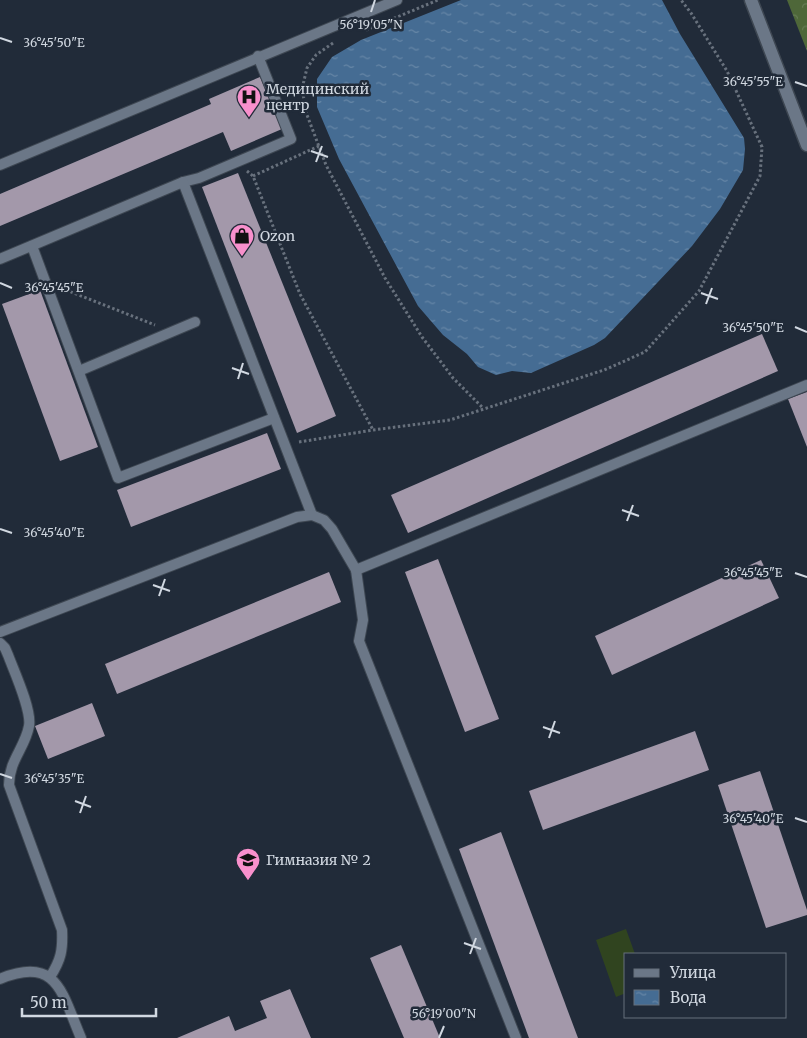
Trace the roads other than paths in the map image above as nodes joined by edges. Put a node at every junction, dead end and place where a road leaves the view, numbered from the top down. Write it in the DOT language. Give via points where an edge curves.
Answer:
graph roads {
  1 [pos="397,0"];
  2 [pos="751,0"];
  3 [pos="258,56"];
  4 [pos="807,145"];
  5 [pos="0,165"];
  6 [pos="184,182"];
  7 [pos="32,246"];
  8 [pos="0,259"];
  9 [pos="195,322"];
  10 [pos="78,371"];
  11 [pos="807,385"];
  12 [pos="274,418"];
  13 [pos="312,515"];
  14 [pos="356,570"];
  15 [pos="0,632"];
  16 [pos="0,643"];
  17 [pos="50,977"];
  18 [pos="0,979"];
  19 [pos="81,1038"];
  20 [pos="516,1038"];
  1 -- 3 [label="lane"];
  2 -- 4 [label="street"];
  3 -- 5 [label="lane"];
  3 -- 6 [label="lane" via="291,139"];
  6 -- 7 [label="lane"];
  6 -- 12 [label="lane"];
  7 -- 8 [label="lane"];
  7 -- 10 [label="lane"];
  9 -- 10 [label="lane"];
  10 -- 12 [label="lane" via="118,478"];
  11 -- 14 [label="lane"];
  12 -- 13 [label="lane"];
  13 -- 14 [label="lane" via="324,520 332,529"];
  13 -- 15 [label="lane" via="297,516"];
  14 -- 20 [label="lane" via="362,620 360,641"];
  16 -- 17 [label="lane" via="8,655 30,715 29,727 9,772 9,785 62,930 59,963"];
  17 -- 18 [label="lane" via="29,971"];
  17 -- 19 [label="lane" via="61,992"];
}
